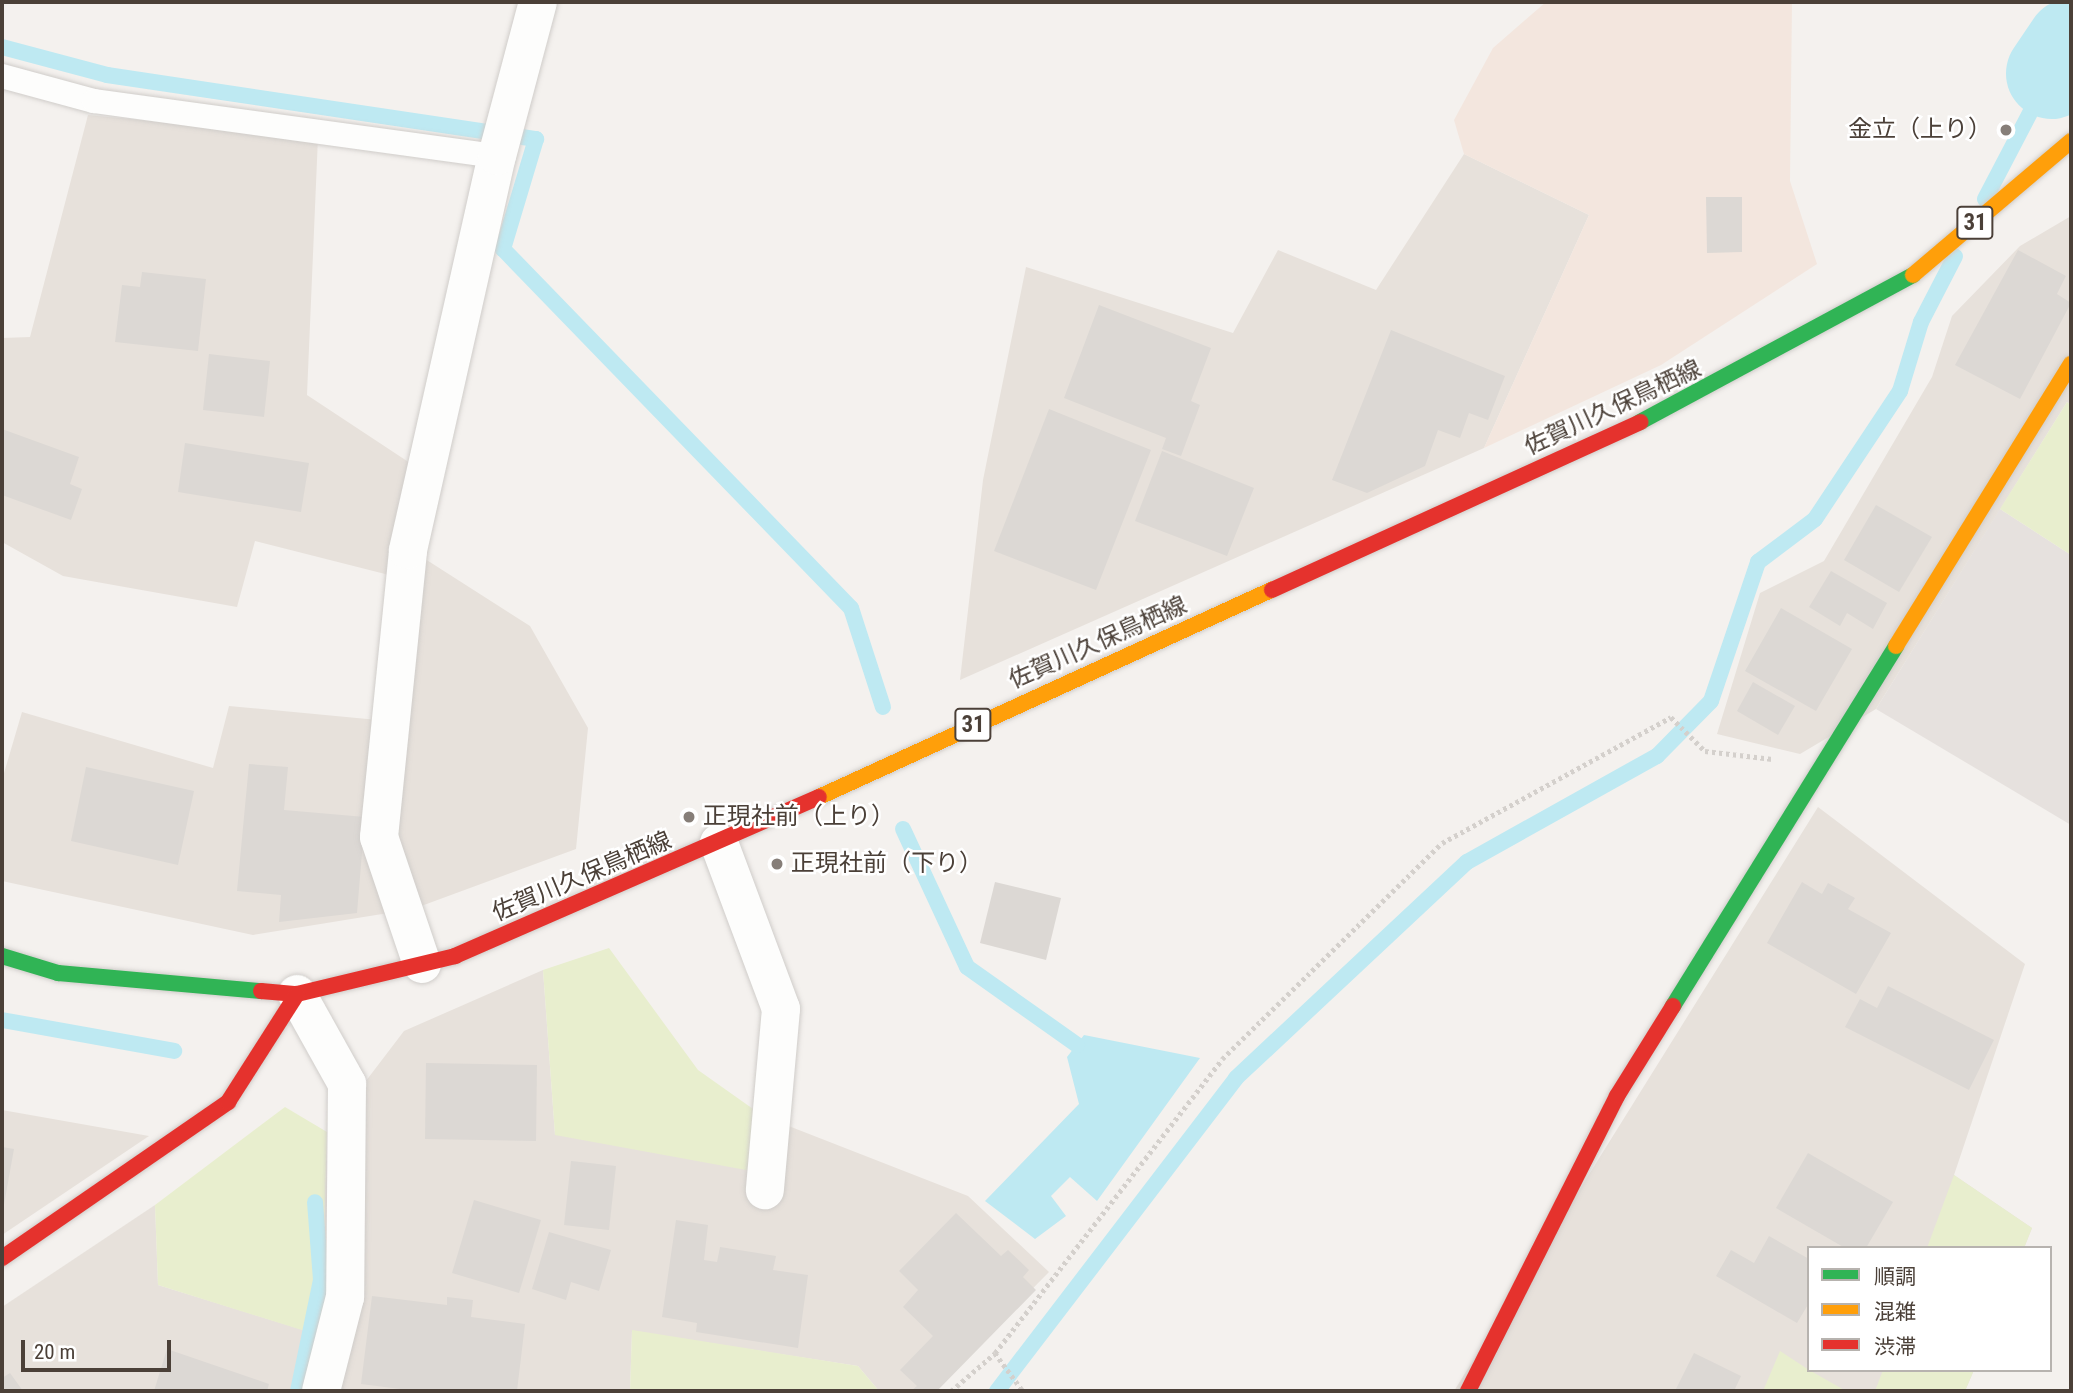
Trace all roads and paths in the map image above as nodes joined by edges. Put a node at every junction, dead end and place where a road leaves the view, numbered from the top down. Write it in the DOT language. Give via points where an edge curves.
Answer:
graph roads {
  1 [pos="538,2"];
  2 [pos="2,76"];
  3 [pos="2071,141"];
  4 [pos="497,156"];
  5 [pos="2071,364"];
  6 [pos="1822,765"];
  7 [pos="719,843"];
  8 [pos="2,956"];
  9 [pos="422,964"];
  10 [pos="298,994"];
  11 [pos="765,1190"];
  12 [pos="2,1258"];
  13 [pos="995,1353"];
  14 [pos="321,1391"];
  15 [pos="951,1391"];
  16 [pos="1023,1391"];
  17 [pos="1468,1391"];
  1 -- 4 [label="street"];
  2 -- 4 [label="lane" via="94,101"];
  3 -- 7 [label="main road, 佐賀川久保鳥栖線 / 31" via="1903,284 1693,398"];
  4 -- 9 [label="street" via="408,550 379,837"];
  5 -- 6 [label="main road"];
  6 -- 13 [label="path" via="1705,751 1671,717 1442,843 1222,1059"];
  6 -- 17 [label="main road" via="1617,1096"];
  7 -- 9 [label="main road, 佐賀川久保鳥栖線 / 31" via="455,956"];
  7 -- 11 [label="street" via="781,1009"];
  8 -- 10 [label="main road, 佐賀川久保鳥栖線 / 31" via="58,974"];
  9 -- 10 [label="main road, 佐賀川久保鳥栖線 / 31"];
  10 -- 12 [label="main road" via="228,1102"];
  10 -- 14 [label="street" via="347,1084 345,1297"];
  13 -- 15 [label="path"];
  13 -- 16 [label="path"];
}
